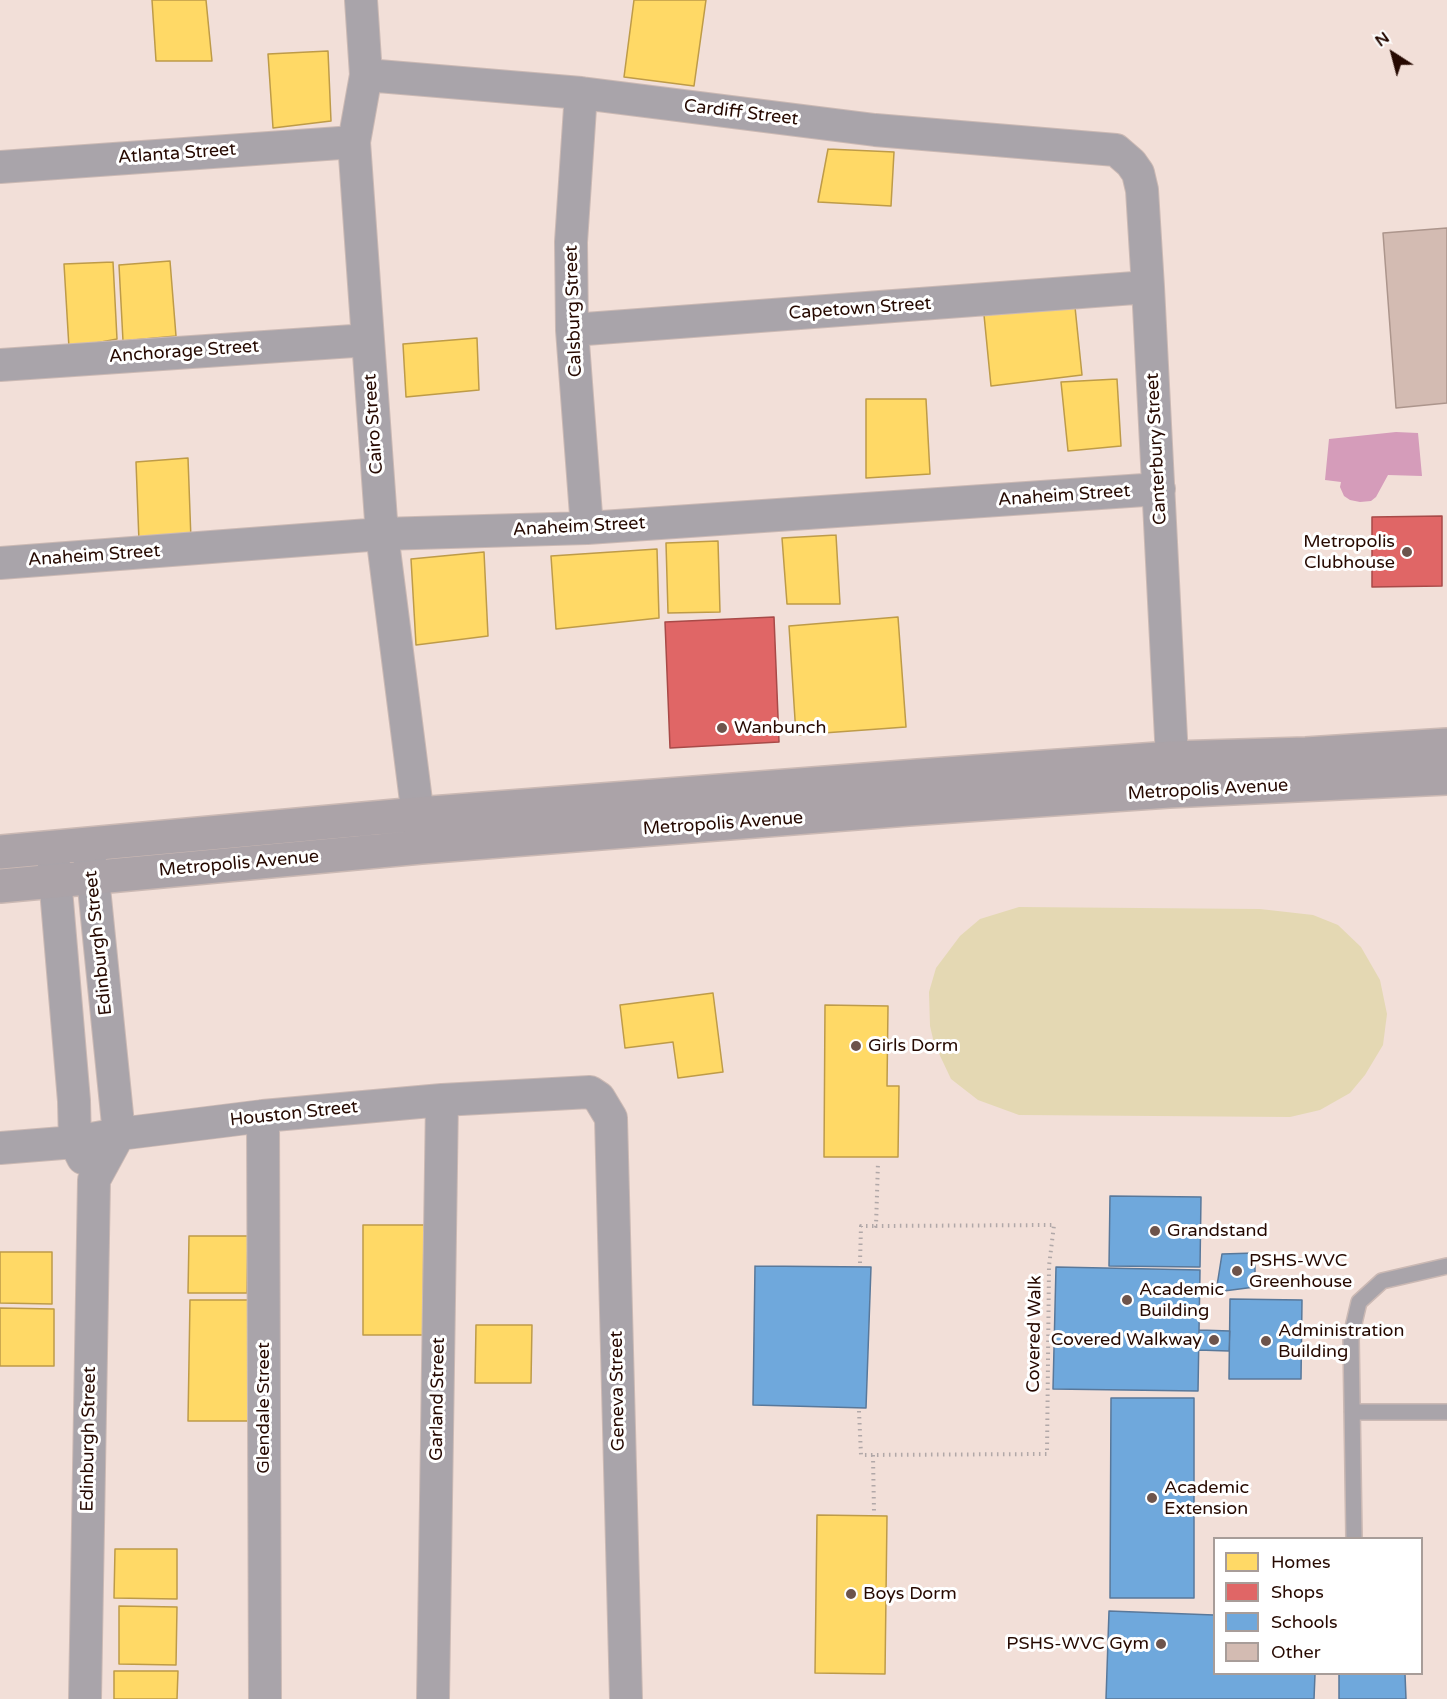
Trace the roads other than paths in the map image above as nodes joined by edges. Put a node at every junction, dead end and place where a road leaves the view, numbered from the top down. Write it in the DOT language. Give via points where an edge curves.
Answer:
graph roads {
  1 [pos="361,0"];
  2 [pos="366,75"];
  3 [pos="581,93"];
  4 [pos="354,142"];
  5 [pos="1116,150"];
  6 [pos="0,166"];
  7 [pos="1148,287"];
  8 [pos="572,330"];
  9 [pos="368,340"];
  10 [pos="0,365"];
  11 [pos="1159,489"];
  12 [pos="586,528"];
  13 [pos="382,534"];
  14 [pos="0,563"];
  15 [pos="1447,745"];
  16 [pos="1172,758"];
  17 [pos="1447,778"];
  18 [pos="1169,790"];
  19 [pos="418,814"];
  20 [pos="87,844"];
  21 [pos="52,847"];
  22 [pos="421,847"];
  23 [pos="0,852"];
  24 [pos="93,878"];
  25 [pos="56,882"];
  26 [pos="0,886"];
  27 [pos="590,1092"];
  28 [pos="442,1100"];
  29 [pos="263,1116"];
  30 [pos="119,1134"];
  31 [pos="75,1142"];
  32 [pos="0,1149"];
  33 [pos="94,1180"];
  34 [pos="1447,1266"];
  35 [pos="1352,1412"];
  36 [pos="1447,1412"];
  37 [pos="1354,1537"];
  38 [pos="85,1699"];
  39 [pos="265,1699"];
  40 [pos="433,1699"];
  41 [pos="626,1699"];
  1 -- 2 [label="street, Cairo Street"];
  2 -- 3 [label="street, Cardiff Street"];
  2 -- 4 [label="street, Cairo Street"];
  3 -- 5 [label="street, Cardiff Street" via="875,130"];
  3 -- 8 [label="street, Calsburg Street" via="571,242"];
  4 -- 6 [label="street, Atlanta Street"];
  4 -- 9 [label="street, Cairo Street"];
  5 -- 7 [label="street, Canterbury Street" via="1131,163 1142,190"];
  7 -- 8 [label="street, Capetown Street"];
  7 -- 11 [label="street, Canterbury Street"];
  8 -- 12 [label="street, Calsburg Street"];
  9 -- 10 [label="street, Anchorage Street"];
  9 -- 13 [label="street, Cairo Street"];
  11 -- 12 [label="street, Anaheim Street"];
  11 -- 16 [label="street, Canterbury Street"];
  12 -- 13 [label="street, Anaheim Street"];
  13 -- 14 [label="street, Anaheim Street"];
  13 -- 19 [label="street, Cairo Street"];
  15 -- 16 [label="main road, Metropolis Avenue"];
  16 -- 18 [label="street, Canterbury Street"];
  16 -- 19 [label="main road, Metropolis Avenue"];
  17 -- 18 [label="main road, Metropolis Avenue"];
  18 -- 22 [label="main road, Metropolis Avenue"];
  19 -- 20 [label="main road, Metropolis Avenue"];
  19 -- 22 [label="street, Cairo Street"];
  20 -- 21 [label="main road, Metropolis Avenue"];
  20 -- 24 [label="street, Edinburgh Street"];
  21 -- 23 [label="main road, Metropolis Avenue"];
  21 -- 25 [label="street, Edinburgh Street"];
  22 -- 24 [label="main road, Metropolis Avenue"];
  24 -- 25 [label="main road, Metropolis Avenue"];
  24 -- 30 [label="street, Edinburgh Street"];
  25 -- 26 [label="main road, Metropolis Avenue"];
  25 -- 31 [label="street, Edinburgh Street"];
  27 -- 28 [label="street, Houston Street"];
  27 -- 41 [label="street, Geneva Street" via="599,1098 611,1118"];
  28 -- 29 [label="street, Houston Street"];
  28 -- 40 [label="street, Garland Street"];
  29 -- 30 [label="street, Houston Street"];
  29 -- 39 [label="street, Glendale Street"];
  30 -- 31 [label="street, Houston Street"];
  30 -- 33 [label="street, Edinburgh Street"];
  31 -- 32 [label="street, Houston Street"];
  31 -- 33 [label="street, Edinburgh Street"];
  33 -- 38 [label="street, Edinburgh Street"];
  34 -- 35 [label="lane" via="1382,1281 1359,1302 1351,1336"];
  35 -- 36 [label="lane"];
  35 -- 37 [label="lane"];
}
